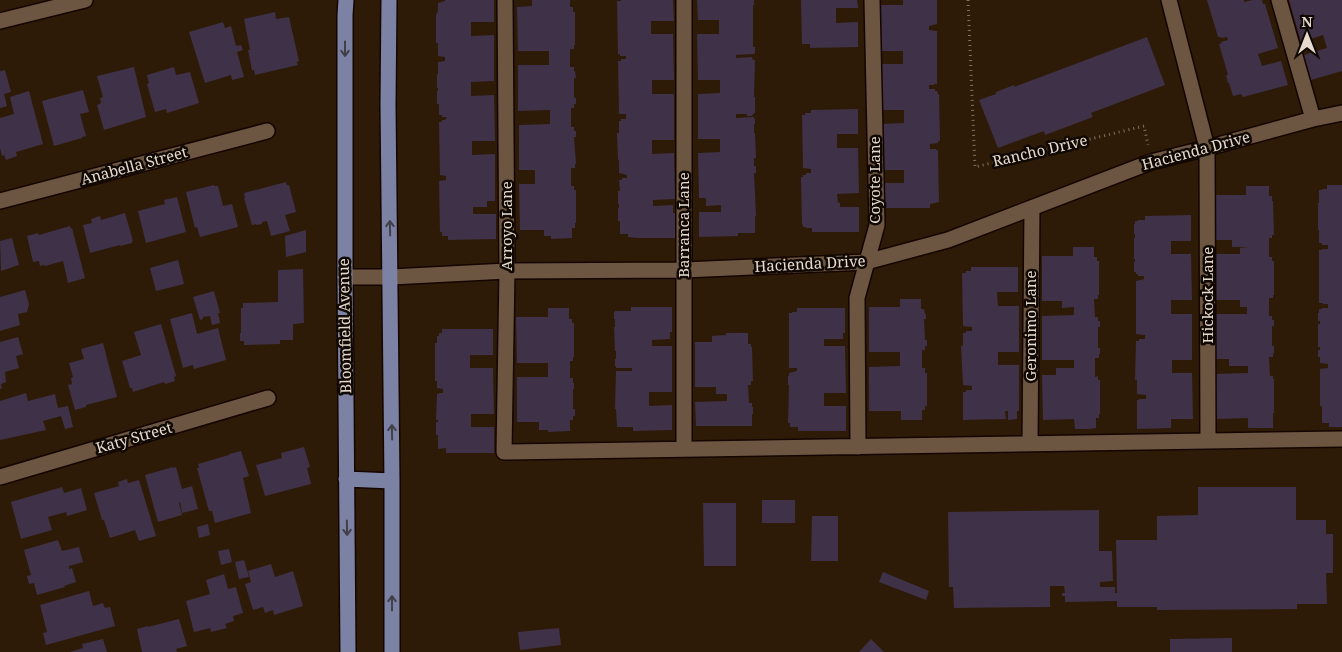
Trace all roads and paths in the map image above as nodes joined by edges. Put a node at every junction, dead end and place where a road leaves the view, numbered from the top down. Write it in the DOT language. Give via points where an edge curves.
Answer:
graph roads {
  1 [pos="85,0"];
  2 [pos="346,0"];
  3 [pos="389,0"];
  4 [pos="505,0"];
  5 [pos="684,0"];
  6 [pos="872,0"];
  7 [pos="968,0"];
  8 [pos="1169,0"];
  9 [pos="1279,0"];
  10 [pos="0,21"];
  11 [pos="1342,113"];
  12 [pos="1313,119"];
  13 [pos="267,131"];
  14 [pos="1207,148"];
  15 [pos="1151,162"];
  16 [pos="0,201"];
  17 [pos="1032,208"];
  18 [pos="866,262"];
  19 [pos="684,270"];
  20 [pos="507,271"];
  21 [pos="345,277"];
  22 [pos="390,277"];
  23 [pos="268,398"];
  24 [pos="1342,439"];
  25 [pos="1208,441"];
  26 [pos="1030,444"];
  27 [pos="858,447"];
  28 [pos="684,449"];
  29 [pos="0,477"];
  30 [pos="346,479"];
  31 [pos="392,481"];
  32 [pos="348,652"];
  33 [pos="392,652"];
  1 -- 10 [label="street"];
  2 -- 21 [label="main road, Bloomfield Avenue, one-way"];
  22 -- 3 [label="main road, one-way"];
  4 -- 20 [label="street, Arroyo Lane"];
  5 -- 19 [label="street, Barranca Lane"];
  6 -- 18 [label="street, Coyote Lane" via="877,226"];
  7 -- 15 [label="path, Rancho Drive" via="975,166 1144,126"];
  8 -- 14 [label="street"];
  9 -- 12 [label="street"];
  11 -- 12 [label="street, Hacienda Drive"];
  12 -- 14 [label="street, Hacienda Drive"];
  13 -- 16 [label="street, Anabella Street"];
  14 -- 15 [label="street, Hacienda Drive"];
  14 -- 25 [label="street, Hickock Lane"];
  15 -- 17 [label="street, Hacienda Drive"];
  17 -- 18 [label="street, Hacienda Drive" via="948,240"];
  17 -- 26 [label="street, Geronimo Lane"];
  18 -- 19 [label="street, Hacienda Drive"];
  18 -- 27 [label="street, Coyote Lane" via="857,298"];
  19 -- 20 [label="street, Hacienda Drive"];
  19 -- 28 [label="street, Barranca Lane"];
  20 -- 22 [label="street, Hacienda Drive"];
  20 -- 28 [label="street, Arroyo Lane" via="504,452"];
  21 -- 22 [label="street, Hacienda Drive"];
  21 -- 30 [label="main road, Bloomfield Avenue"];
  31 -- 22 [label="main road, one-way"];
  23 -- 29 [label="street, Katy Street"];
  24 -- 25 [label="street"];
  25 -- 26 [label="street"];
  26 -- 27 [label="street"];
  27 -- 28 [label="street"];
  30 -- 31 [label="main road"];
  30 -- 32 [label="main road, Bloomfield Avenue, one-way"];
  33 -- 31 [label="main road, one-way"];
}
